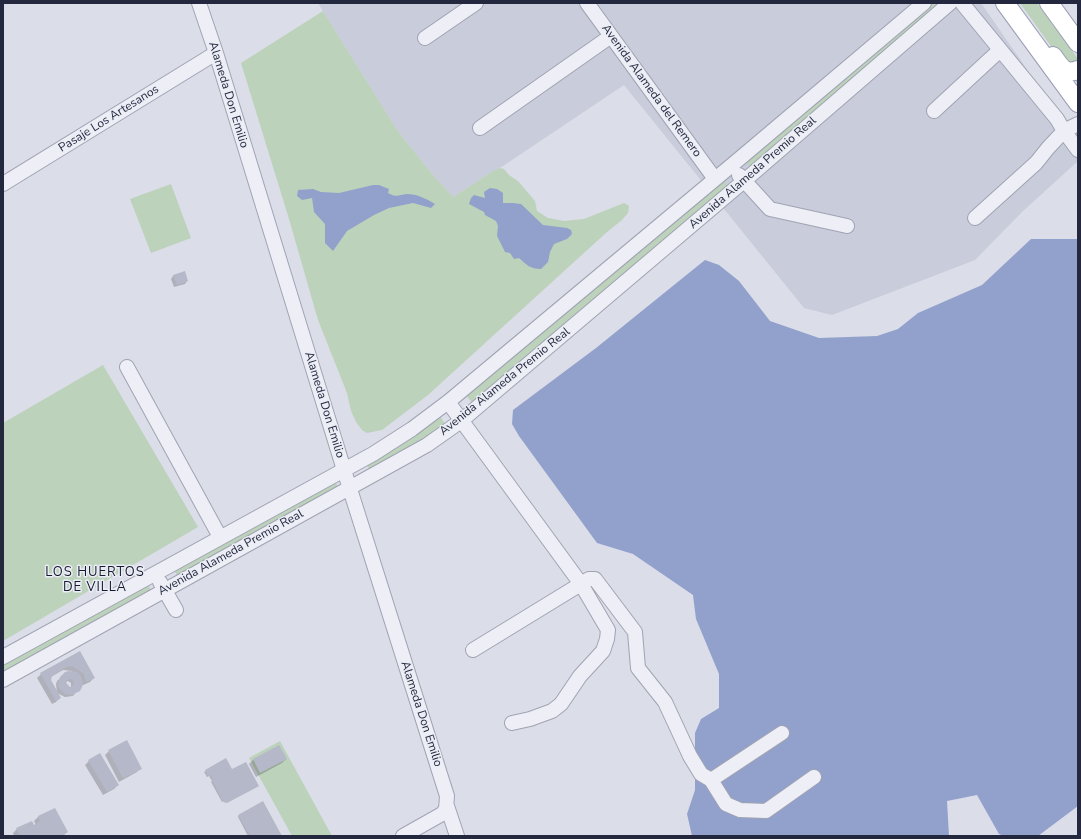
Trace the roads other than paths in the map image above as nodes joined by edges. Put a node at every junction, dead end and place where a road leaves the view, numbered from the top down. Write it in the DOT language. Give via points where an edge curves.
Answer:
graph roads {
  1 [pos="199,3"];
  2 [pos="476,3"];
  3 [pos="587,3"];
  4 [pos="924,3"];
  5 [pos="950,3"];
  6 [pos="962,3"];
  7 [pos="1005,3"];
  8 [pos="1048,3"];
  9 [pos="1027,33"];
  10 [pos="611,36"];
  11 [pos="425,38"];
  12 [pos="1078,43"];
  13 [pos="1000,50"];
  14 [pos="216,53"];
  15 [pos="1078,70"];
  16 [pos="1078,103"];
  17 [pos="934,111"];
  18 [pos="1078,124"];
  19 [pos="480,128"];
  20 [pos="1064,131"];
  21 [pos="1078,150"];
  22 [pos="731,166"];
  23 [pos="715,179"];
  24 [pos="744,181"];
  25 [pos="3,184"];
  26 [pos="975,218"];
  27 [pos="847,226"];
  28 [pos="127,367"];
  29 [pos="448,402"];
  30 [pos="461,421"];
  31 [pos="344,470"];
  32 [pos="350,487"];
  33 [pos="220,538"];
  34 [pos="155,573"];
  35 [pos="581,584"];
  36 [pos="165,590"];
  37 [pos="176,610"];
  38 [pos="473,650"];
  39 [pos="3,657"];
  40 [pos="3,680"];
  41 [pos="512,723"];
  42 [pos="782,733"];
  43 [pos="706,777"];
  44 [pos="814,777"];
  45 [pos="447,806"];
  46 [pos="404,836"];
  47 [pos="457,836"];
  1 -- 14 [label="street, Alameda Don Emilio"];
  2 -- 11 [label="street"];
  3 -- 10 [label="street, Avenida Alameda del Remero"];
  4 -- 22 [label="street, Avenida Alameda Premio Real"];
  5 -- 24 [label="street, Avenida Alameda Premio Real"];
  6 -- 13 [label="street"];
  7 -- 9 [label="main road"];
  8 -- 12 [label="main road"];
  9 -- 15 [label="main road" via="1038,37 1061,68 1069,72"];
  9 -- 16 [label="main road"];
  10 -- 19 [label="street"];
  10 -- 23 [label="street, Avenida Alameda del Remero"];
  13 -- 17 [label="street"];
  13 -- 20 [label="street"];
  14 -- 25 [label="street, Pasaje Los Artesanos"];
  14 -- 31 [label="street, Alameda Don Emilio"];
  18 -- 20 [label="street"];
  20 -- 21 [label="street"];
  20 -- 26 [label="street" via="1036,163"];
  22 -- 23 [label="street, Avenida Alameda Premio Real"];
  22 -- 24 [label="street"];
  23 -- 29 [label="street, Avenida Alameda Premio Real"];
  24 -- 27 [label="street" via="770,209"];
  24 -- 30 [label="street, Avenida Alameda Premio Real"];
  28 -- 33 [label="street"];
  29 -- 30 [label="street"];
  29 -- 31 [label="street, Avenida Alameda Premio Real" via="412,429"];
  30 -- 32 [label="street, Avenida Alameda Premio Real" via="427,445"];
  30 -- 35 [label="street"];
  31 -- 32 [label="street, Alameda Don Emilio"];
  31 -- 33 [label="street, Avenida Alameda Premio Real"];
  32 -- 36 [label="street, Avenida Alameda Premio Real"];
  32 -- 45 [label="street, Alameda Don Emilio" via="447,796"];
  33 -- 34 [label="street, Avenida Alameda Premio Real"];
  34 -- 36 [label="street"];
  34 -- 39 [label="street, Avenida Alameda Premio Real"];
  35 -- 38 [label="street"];
  35 -- 41 [label="street" via="608,630 602,651 580,676 561,704 552,711"];
  35 -- 43 [label="street" via="589,579 595,579 635,632 638,668 665,702 690,756"];
  36 -- 37 [label="street"];
  36 -- 40 [label="street, Avenida Alameda Premio Real"];
  42 -- 43 [label="street"];
  43 -- 44 [label="street" via="726,804 740,810 766,811"];
  45 -- 46 [label="street" via="442,814"];
  45 -- 47 [label="street, Alameda Don Emilio"];
}
